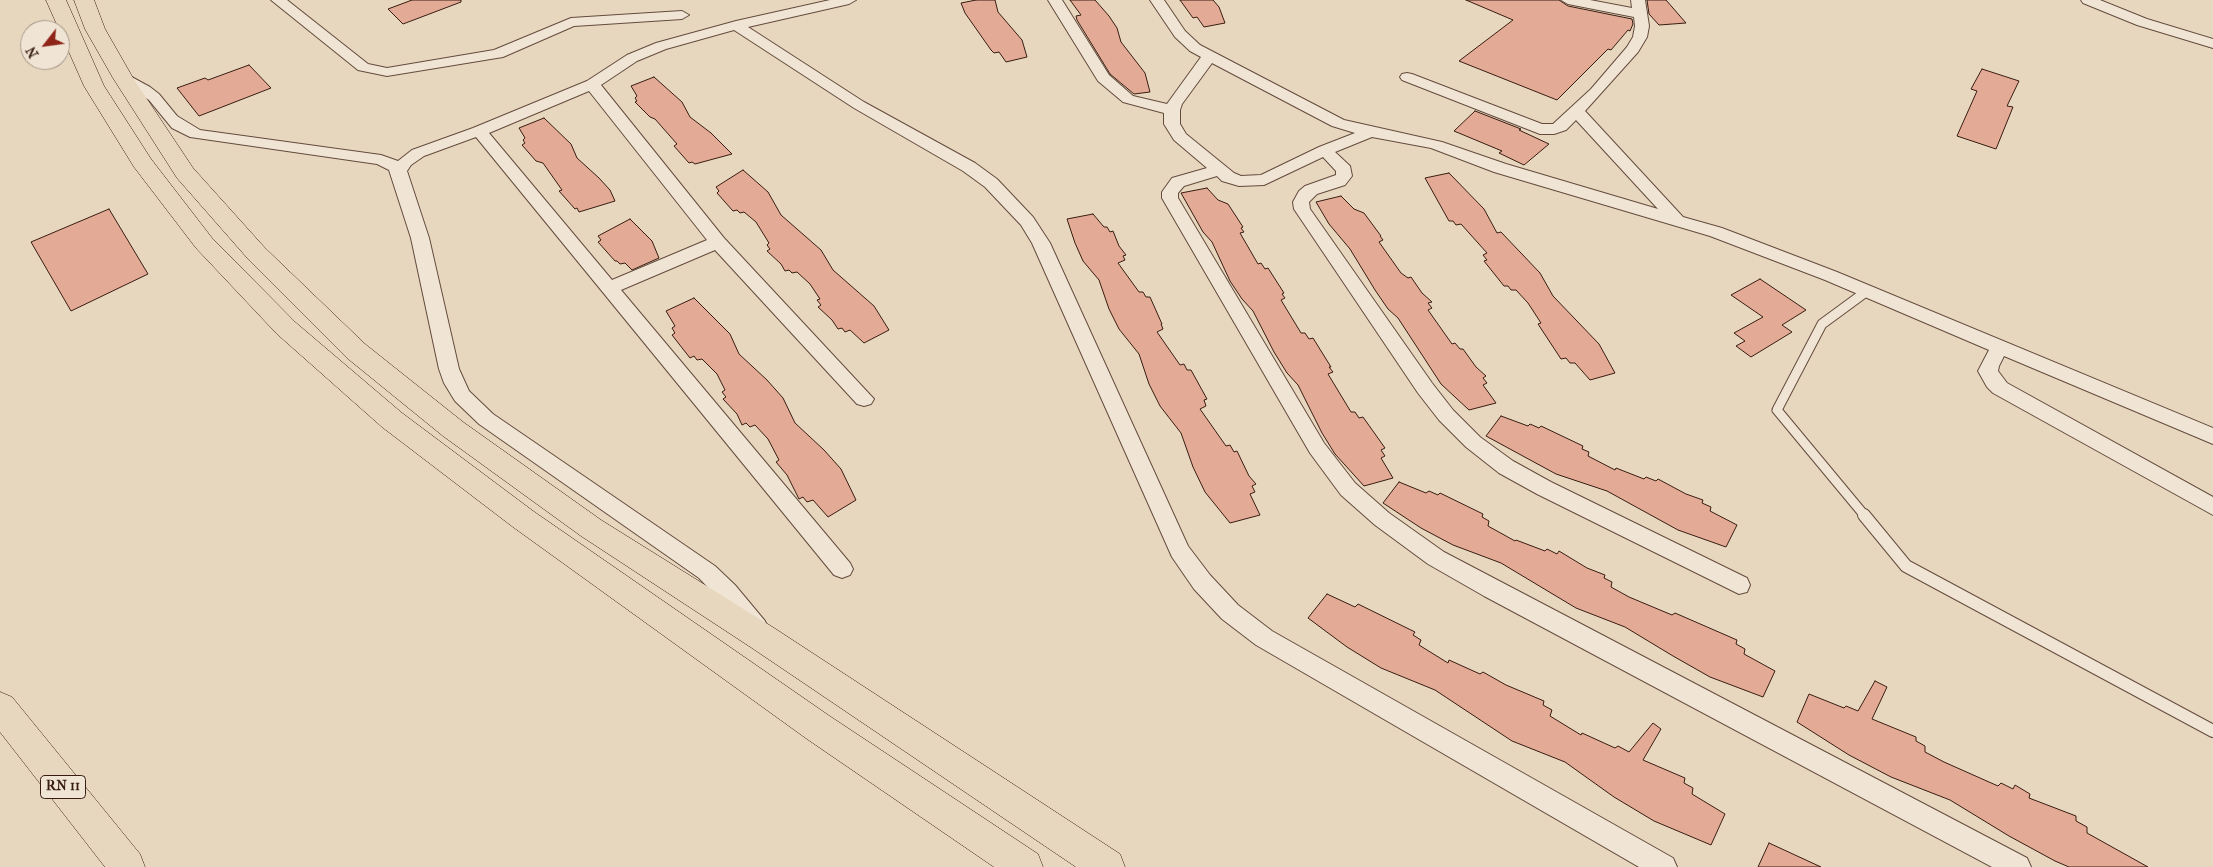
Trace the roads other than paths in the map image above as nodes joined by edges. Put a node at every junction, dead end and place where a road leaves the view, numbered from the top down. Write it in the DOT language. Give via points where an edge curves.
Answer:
graph roads {
  1 [pos="56,0"];
  2 [pos="84,0"];
  3 [pos="278,0"];
  4 [pos="849,0"];
  5 [pos="1055,0"];
  6 [pos="1157,0"];
  7 [pos="1568,0"];
  8 [pos="2088,0"];
  9 [pos="1639,7"];
  10 [pos="682,15"];
  11 [pos="736,24"];
  12 [pos="2213,44"];
  13 [pos="1209,57"];
  14 [pos="1406,77"];
  15 [pos="123,78"];
  16 [pos="592,84"];
  17 [pos="1172,110"];
  18 [pos="1576,111"];
  19 [pos="480,131"];
  20 [pos="1370,132"];
  21 [pos="1325,150"];
  22 [pos="418,153"];
  23 [pos="372,159"];
  24 [pos="1219,170"];
  25 [pos="399,171"];
  26 [pos="1678,221"];
  27 [pos="718,242"];
  28 [pos="610,288"];
  29 [pos="1867,291"];
  30 [pos="1999,348"];
  31 [pos="864,399"];
  32 [pos="2213,436"];
  33 [pos="2213,507"];
  34 [pos="842,569"];
  35 [pos="1739,585"];
  36 [pos="764,638"];
  37 [pos="0,707"];
  38 [pos="2213,731"];
  39 [pos="127,867"];
  40 [pos="1025,867"];
  41 [pos="1107,867"];
  42 [pos="1664,867"];
  43 [pos="2018,867"];
  1 -- 40 [label="main road" via="94,86 142,162 204,243 286,328 392,420 523,519 819,728"];
  2 -- 15 [label="main road" via="95,29"];
  3 -- 10 [label="street" via="363,67 387,72 498,54 571,22"];
  4 -- 11 [label="street"];
  5 -- 17 [label="street" via="1103,78 1128,99"];
  6 -- 13 [label="street" via="1180,34"];
  7 -- 9 [label="street"];
  8 -- 12 [label="street" via="2142,22"];
  9 -- 18 [label="street" via="1640,37 1596,92"];
  11 -- 16 [label="street" via="632,58"];
  11 -- 42 [label="street" via="859,105 969,167 991,183 1027,221 1041,243 1180,551 1202,582 1230,612 1264,638"];
  13 -- 17 [label="street"];
  13 -- 20 [label="street" via="1324,117"];
  14 -- 18 [label="street" via="1540,129 1560,127"];
  15 -- 23 [label="street" via="146,90 171,119 196,134"];
  15 -- 36 [label="main road" via="185,173 256,254 356,351 453,429 592,528"];
  16 -- 19 [label="street"];
  16 -- 27 [label="street"];
  17 -- 24 [label="street" via="1175,131"];
  18 -- 26 [label="street"];
  19 -- 22 [label="street"];
  19 -- 28 [label="street"];
  20 -- 21 [label="street"];
  20 -- 26 [label="street" via="1436,146"];
  21 -- 24 [label="street" via="1264,180 1239,180"];
  21 -- 35 [label="street" via="1344,170 1344,176 1339,181 1311,190 1301,202 1302,209 1446,415 1473,442 1506,467"];
  22 -- 23 [label="street"];
  22 -- 25 [label="street"];
  23 -- 25 [label="street" via="389,162"];
  24 -- 43 [label="street" via="1178,182 1173,186 1170,198 1317,448 1348,488 1382,519 1436,558 1484,585"];
  25 -- 36 [label="street" via="420,238 449,369 462,396 486,419 706,572 740,606"];
  26 -- 29 [label="street" via="1753,246"];
  27 -- 28 [label="street"];
  27 -- 31 [label="street"];
  28 -- 34 [label="street"];
  29 -- 30 [label="street"];
  29 -- 38 [label="lane" via="1822,324 1777,410 1906,566"];
  30 -- 32 [label="street"];
  30 -- 33 [label="street" via="1988,371 2000,388"];
  36 -- 41 [label="main road"];
  37 -- 39 [label="main road, RN 11"];
}
